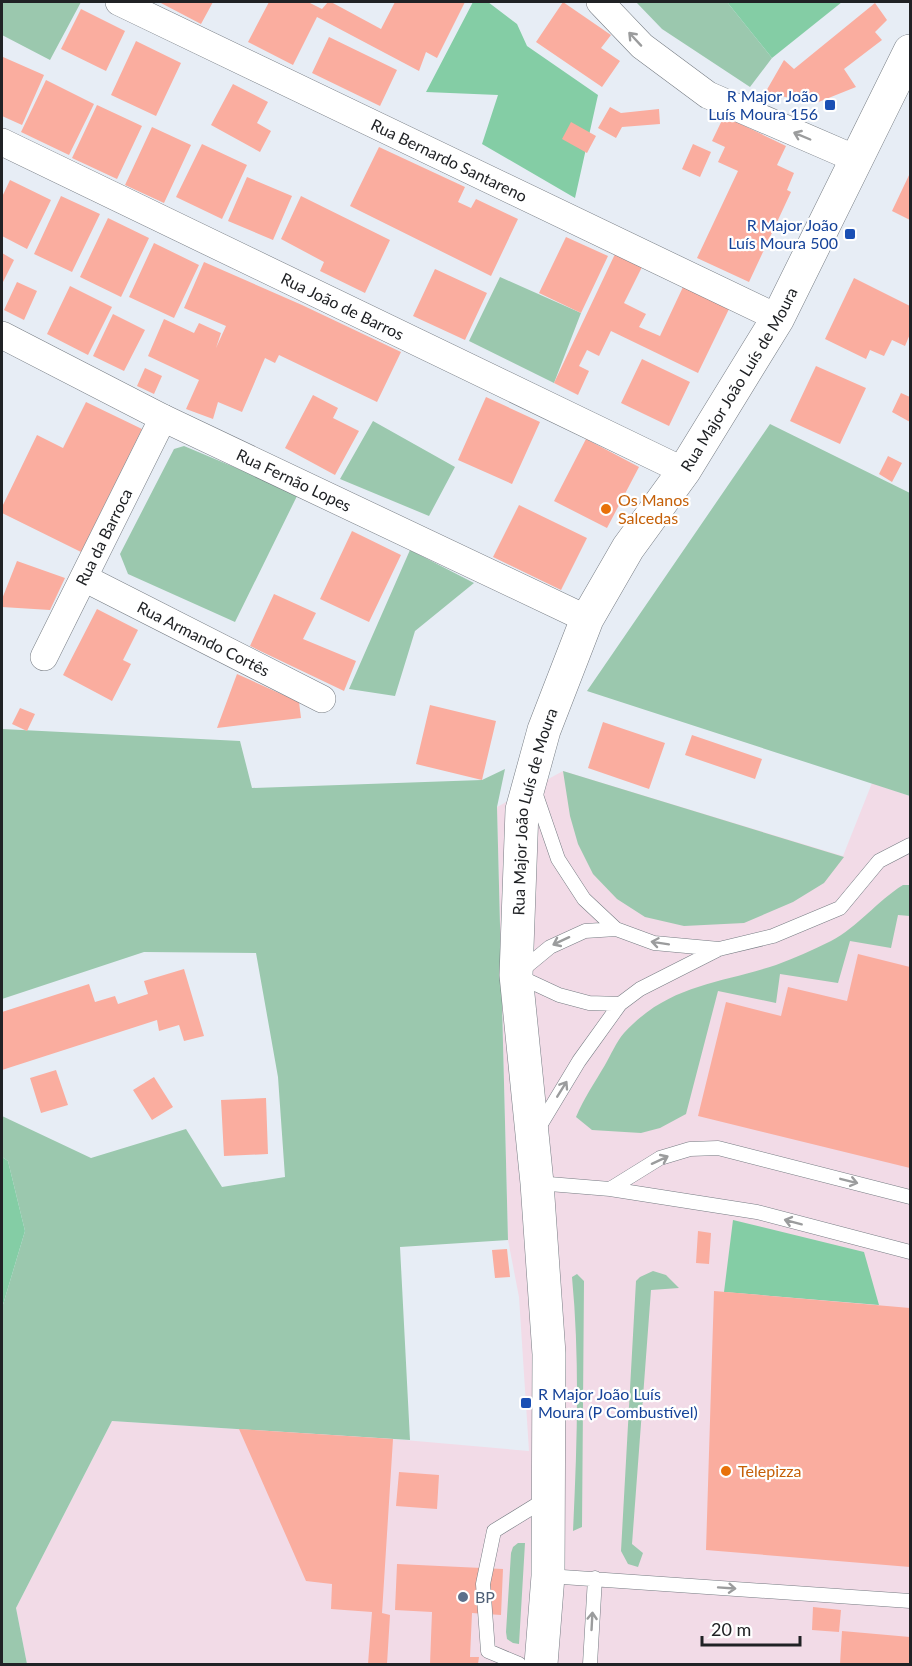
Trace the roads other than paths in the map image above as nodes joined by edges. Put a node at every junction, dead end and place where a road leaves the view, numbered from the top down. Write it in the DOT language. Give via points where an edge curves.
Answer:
graph roads {
  1 [pos="119,2"];
  2 [pos="600,2"];
  3 [pos="906,66"];
  4 [pos="2,142"];
  5 [pos="856,159"];
  6 [pos="778,318"];
  7 [pos="2,335"];
  8 [pos="163,418"];
  9 [pos="684,471"];
  10 [pos="84,578"];
  11 [pos="587,619"];
  12 [pos="44,657"];
  13 [pos="322,699"];
  14 [pos="531,777"];
  15 [pos="910,845"];
  16 [pos="616,929"];
  17 [pos="718,949"];
  18 [pos="516,975"];
  19 [pos="620,1004"];
  20 [pos="532,1138"];
  21 [pos="537,1183"];
  22 [pos="610,1189"];
  23 [pos="910,1197"];
  24 [pos="910,1252"];
  25 [pos="548,1497"];
  26 [pos="548,1576"];
  27 [pos="595,1578"];
  28 [pos="910,1601"];
  29 [pos="519,1665"];
  30 [pos="542,1665"];
  31 [pos="590,1665"];
  1 -- 6 [label="street, Rua Bernardo Santareno"];
  5 -- 2 [label="street, one-way" via="708,95 642,46"];
  3 -- 5 [label="street, Rua Major João Luís de Moura"];
  4 -- 9 [label="street, Rua João de Barros"];
  5 -- 6 [label="street, Rua Major João Luís de Moura"];
  6 -- 9 [label="street, Rua Major João Luís de Moura"];
  7 -- 8 [label="street, Rua Fernão Lopes"];
  8 -- 10 [label="street, Rua da Barroca"];
  8 -- 11 [label="street, Rua Fernão Lopes"];
  9 -- 11 [label="street, Rua Major João Luís de Moura" via="628,548"];
  10 -- 12 [label="street, Rua da Barroca"];
  10 -- 13 [label="street, Rua Armando Cortês"];
  11 -- 14 [label="street, Rua Major João Luís de Moura" via="544,730"];
  14 -- 16 [label="lane" via="558,859 584,899"];
  14 -- 18 [label="street, Rua Major João Luís de Moura" via="522,810"];
  15 -- 17 [label="lane" via="879,861 840,908 773,936"];
  17 -- 16 [label="lane, one-way" via="654,942"];
  16 -- 18 [label="lane, one-way" via="585,931 550,947"];
  17 -- 19 [label="lane" via="640,989"];
  18 -- 19 [label="lane" via="559,995 589,1003"];
  18 -- 20 [label="street, Rua Major João Luís de Moura"];
  20 -- 19 [label="lane, one-way"];
  20 -- 21 [label="street, Rua Major João Luís de Moura"];
  21 -- 22 [label="lane"];
  21 -- 25 [label="street, Rua Major João Luís de Moura" via="549,1354"];
  22 -- 23 [label="lane, one-way" via="660,1158 690,1149 718,1148"];
  24 -- 22 [label="lane, one-way" via="757,1212"];
  25 -- 26 [label="street, Rua Major João Luís de Moura"];
  25 -- 29 [label="lane" via="494,1530 483,1584 488,1651"];
  26 -- 27 [label="lane"];
  26 -- 30 [label="street, Rua Major João Luís de Moura"];
  27 -- 28 [label="lane, one-way"];
  31 -- 27 [label="lane, one-way"];
}
